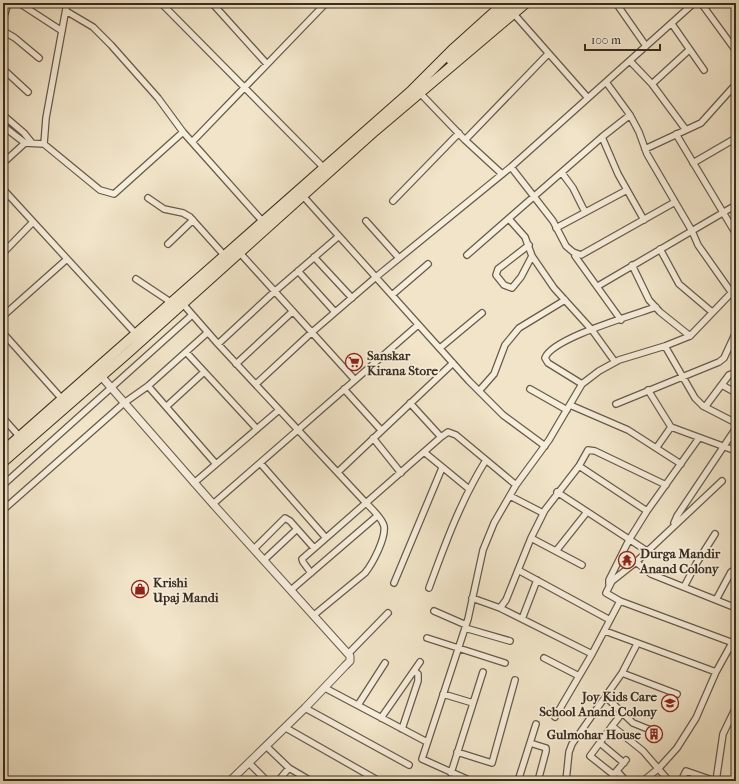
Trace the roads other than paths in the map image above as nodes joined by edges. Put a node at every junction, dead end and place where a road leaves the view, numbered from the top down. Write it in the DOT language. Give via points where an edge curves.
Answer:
graph roads {
  1 [pos="8,3"];
  2 [pos="19,3"];
  3 [pos="67,3"];
  4 [pos="161,3"];
  5 [pos="212,3"];
  6 [pos="326,3"];
  7 [pos="504,3"];
  8 [pos="616,3"];
  9 [pos="694,3"];
  10 [pos="701,3"];
  11 [pos="520,4"];
  12 [pos="66,11"];
  13 [pos="514,14"];
  14 [pos="3,20"];
  15 [pos="672,24"];
  16 [pos="3,31"];
  17 [pos="62,31"];
  18 [pos="646,46"];
  19 [pos="689,50"];
  20 [pos="736,51"];
  21 [pos="548,54"];
  22 [pos="39,58"];
  23 [pos="630,61"];
  24 [pos="448,63"];
  25 [pos="267,64"];
  26 [pos="434,68"];
  27 [pos="3,69"];
  28 [pos="704,70"];
  29 [pos="439,77"];
  30 [pos="606,82"];
  31 [pos="652,84"];
  32 [pos="736,84"];
  33 [pos="244,88"];
  34 [pos="28,92"];
  35 [pos="420,93"];
  36 [pos="588,98"];
  37 [pos="3,115"];
  38 [pos="630,115"];
  39 [pos="3,126"];
  40 [pos="686,130"];
  41 [pos="184,132"];
  42 [pos="459,133"];
  43 [pos="676,134"];
  44 [pos="602,137"];
  45 [pos="736,138"];
  46 [pos="465,140"];
  47 [pos="25,142"];
  48 [pos="192,142"];
  49 [pos="32,143"];
  50 [pos="44,144"];
  51 [pos="645,149"];
  52 [pos="3,163"];
  53 [pos="693,163"];
  54 [pos="511,167"];
  55 [pos="326,170"];
  56 [pos="562,173"];
  57 [pos="502,174"];
  58 [pos="3,189"];
  59 [pos="627,190"];
  60 [pos="303,196"];
  61 [pos="534,197"];
  62 [pos="148,198"];
  63 [pos="393,201"];
  64 [pos="675,202"];
  65 [pos="736,205"];
  66 [pos="585,212"];
  67 [pos="722,213"];
  68 [pos="509,219"];
  69 [pos="193,220"];
  70 [pos="644,220"];
  71 [pos="366,221"];
  72 [pos="33,222"];
  73 [pos="266,224"];
  74 [pos="556,228"];
  75 [pos="692,231"];
  76 [pos="736,234"];
  77 [pos="339,236"];
  78 [pos="168,244"];
  79 [pos="529,245"];
  80 [pos="660,249"];
  81 [pos="3,253"];
  82 [pos="240,254"];
  83 [pos="224,255"];
  84 [pos="467,255"];
  85 [pos="532,256"];
  86 [pos="575,256"];
  87 [pos="314,257"];
  88 [pos="399,258"];
  89 [pos="67,259"];
  90 [pos="428,264"];
  91 [pos="632,265"];
  92 [pos="298,271"];
  93 [pos="376,277"];
  94 [pos="136,280"];
  95 [pos="598,286"];
  96 [pos="736,288"];
  97 [pos="274,292"];
  98 [pos="731,293"];
  99 [pos="392,295"];
  100 [pos="352,298"];
  101 [pos="736,299"];
  102 [pos="565,300"];
  103 [pos="172,303"];
  104 [pos="183,304"];
  105 [pos="656,307"];
  106 [pos="292,312"];
  107 [pos="335,312"];
  108 [pos="712,312"];
  109 [pos="482,313"];
  110 [pos="192,315"];
  111 [pos="3,316"];
  112 [pos="621,320"];
  113 [pos="418,325"];
  114 [pos="592,330"];
  115 [pos="3,332"];
  116 [pos="311,332"];
  117 [pos="736,332"];
  118 [pos="208,333"];
  119 [pos="136,334"];
  120 [pos="690,336"];
  121 [pos="218,344"];
  122 [pos="665,346"];
  123 [pos="440,348"];
  124 [pos="186,352"];
  125 [pos="615,362"];
  126 [pos="453,363"];
  127 [pos="236,364"];
  128 [pos="204,372"];
  129 [pos="736,372"];
  130 [pos="101,376"];
  131 [pos="682,378"];
  132 [pos="355,380"];
  133 [pos="256,384"];
  134 [pos="582,384"];
  135 [pos="722,385"];
  136 [pos="148,386"];
  137 [pos="112,389"];
  138 [pos="530,389"];
  139 [pos="344,390"];
  140 [pos="648,390"];
  141 [pos="479,391"];
  142 [pos="736,393"];
  143 [pos="62,399"];
  144 [pos="124,403"];
  145 [pos="410,403"];
  146 [pos="616,404"];
  147 [pos="166,406"];
  148 [pos="568,407"];
  149 [pos="705,407"];
  150 [pos="279,410"];
  151 [pos="3,418"];
  152 [pos="736,423"];
  153 [pos="672,427"];
  154 [pos="736,428"];
  155 [pos="257,429"];
  156 [pos="299,430"];
  157 [pos="381,430"];
  158 [pos="20,437"];
  159 [pos="441,437"];
  160 [pos="373,438"];
  161 [pos="699,438"];
  162 [pos="545,446"];
  163 [pos="657,447"];
  164 [pos="725,447"];
  165 [pos="3,451"];
  166 [pos="736,451"];
  167 [pos="424,452"];
  168 [pos="486,460"];
  169 [pos="3,462"];
  170 [pos="216,464"];
  171 [pos="261,464"];
  172 [pos="681,464"];
  173 [pos="579,466"];
  174 [pos="442,468"];
  175 [pos="338,472"];
  176 [pos="401,473"];
  177 [pos="722,481"];
  178 [pos="194,483"];
  179 [pos="3,485"];
  180 [pos="516,485"];
  181 [pos="666,485"];
  182 [pos="469,489"];
  183 [pos="557,492"];
  184 [pos="510,496"];
  185 [pos="366,503"];
  186 [pos="213,504"];
  187 [pos="3,510"];
  188 [pos="647,511"];
  189 [pos="587,512"];
  190 [pos="543,513"];
  191 [pos="377,516"];
  192 [pos="673,525"];
  193 [pos="297,529"];
  194 [pos="715,534"];
  195 [pos="326,538"];
  196 [pos="531,538"];
  197 [pos="629,540"];
  198 [pos="314,548"];
  199 [pos="254,549"];
  200 [pos="556,551"];
  201 [pos="646,551"];
  202 [pos="264,560"];
  203 [pos="636,562"];
  204 [pos="582,565"];
  205 [pos="736,569"];
  206 [pos="518,570"];
  207 [pos="311,573"];
  208 [pos="538,580"];
  209 [pos="394,583"];
  210 [pos="609,584"];
  211 [pos="684,587"];
  212 [pos="429,588"];
  213 [pos="291,590"];
  214 [pos="472,598"];
  215 [pos="716,600"];
  216 [pos="620,601"];
  217 [pos="500,608"];
  218 [pos="736,608"];
  219 [pos="434,611"];
  220 [pos="388,613"];
  221 [pos="314,614"];
  222 [pos="522,619"];
  223 [pos="610,620"];
  224 [pos="465,627"];
  225 [pos="605,631"];
  226 [pos="427,638"];
  227 [pos="510,641"];
  228 [pos="637,644"];
  229 [pos="734,644"];
  230 [pos="458,649"];
  231 [pos="349,654"];
  232 [pos="592,654"];
  233 [pos="544,658"];
  234 [pos="420,662"];
  235 [pos="385,663"];
  236 [pos="505,663"];
  237 [pos="414,671"];
  238 [pos="483,672"];
  239 [pos="716,672"];
  240 [pos="622,673"];
  241 [pos="579,676"];
  242 [pos="515,680"];
  243 [pos="325,688"];
  244 [pos="443,694"];
  245 [pos="677,694"];
  246 [pos="606,697"];
  247 [pos="474,703"];
  248 [pos="358,705"];
  249 [pos="736,707"];
  250 [pos="305,708"];
  251 [pos="623,712"];
  252 [pos="555,717"];
  253 [pos="382,718"];
  254 [pos="536,724"];
  255 [pos="612,726"];
  256 [pos="286,728"];
  257 [pos="402,729"];
  258 [pos="658,733"];
  259 [pos="427,742"];
  260 [pos="530,743"];
  261 [pos="600,743"];
  262 [pos="266,746"];
  263 [pos="457,752"];
  264 [pos="249,763"];
  265 [pos="409,765"];
  266 [pos="289,768"];
  267 [pos="659,768"];
  268 [pos="451,773"];
  269 [pos="615,773"];
  270 [pos="467,780"];
  271 [pos="231,781"];
  272 [pos="267,781"];
  273 [pos="278,781"];
  274 [pos="311,781"];
  275 [pos="379,781"];
  276 [pos="518,781"];
  277 [pos="540,781"];
  278 [pos="566,781"];
  279 [pos="608,781"];
  280 [pos="626,781"];
  281 [pos="643,781"];
  282 [pos="669,781"];
  283 [pos="681,781"];
  284 [pos="716,781"];
  1 -- 14 [label="street"];
  2 -- 17 [label="street"];
  3 -- 12 [label="street"];
  4 -- 33 [label="street"];
  5 -- 25 [label="street"];
  6 -- 25 [label="street"];
  7 -- 26 [label="main road"];
  8 -- 18 [label="street"];
  9 -- 15 [label="street"];
  10 -- 20 [label="street"];
  11 -- 13 [label="main road"];
  11 -- 24 [label="main road"];
  12 -- 17 [label="street"];
  12 -- 41 [label="street" via="93,27 111,45"];
  13 -- 21 [label="street"];
  13 -- 29 [label="main road"];
  15 -- 18 [label="street"];
  15 -- 19 [label="street"];
  16 -- 22 [label="street"];
  17 -- 50 [label="street" via="46,118"];
  18 -- 23 [label="street"];
  19 -- 28 [label="street"];
  19 -- 31 [label="street"];
  21 -- 36 [label="street"];
  21 -- 46 [label="street"];
  23 -- 30 [label="street"];
  23 -- 31 [label="street"];
  24 -- 26 [label="main road"];
  24 -- 29 [label="main road"];
  25 -- 33 [label="street"];
  26 -- 55 [label="main road"];
  27 -- 34 [label="street"];
  29 -- 35 [label="main road"];
  30 -- 36 [label="street"];
  30 -- 38 [label="street"];
  31 -- 40 [label="street"];
  32 -- 40 [label="street" via="701,122"];
  33 -- 48 [label="street"];
  33 -- 55 [label="street"];
  35 -- 42 [label="street"];
  35 -- 55 [label="main road"];
  36 -- 54 [label="street"];
  37 -- 49 [label="street"];
  38 -- 44 [label="street"];
  38 -- 51 [label="street"];
  39 -- 47 [label="street"];
  40 -- 43 [label="street"];
  41 -- 48 [label="street"];
  41 -- 50 [label="street" via="114,194 100,190"];
  42 -- 46 [label="street"];
  42 -- 63 [label="street"];
  43 -- 51 [label="street"];
  43 -- 53 [label="street"];
  44 -- 56 [label="street"];
  44 -- 59 [label="street"];
  45 -- 53 [label="street"];
  46 -- 57 [label="street"];
  47 -- 49 [label="street"];
  47 -- 52 [label="street"];
  48 -- 73 [label="street"];
  49 -- 50 [label="street"];
  51 -- 64 [label="street"];
  53 -- 67 [label="street"];
  54 -- 57 [label="street"];
  54 -- 61 [label="street"];
  55 -- 60 [label="main road"];
  55 -- 73 [label="main road"];
  56 -- 61 [label="street"];
  56 -- 66 [label="street"];
  57 -- 88 [label="street"];
  58 -- 72 [label="street"];
  59 -- 66 [label="street"];
  59 -- 70 [label="street"];
  60 -- 73 [label="main road"];
  60 -- 77 [label="street"];
  61 -- 68 [label="street"];
  61 -- 74 [label="street"];
  62 -- 69 [label="street" via="164,209 186,214"];
  64 -- 70 [label="street"];
  64 -- 75 [label="street"];
  65 -- 67 [label="street"];
  66 -- 74 [label="street"];
  67 -- 75 [label="street"];
  67 -- 76 [label="street"];
  68 -- 79 [label="street" via="526,237"];
  68 -- 84 [label="street"];
  69 -- 78 [label="street"];
  69 -- 83 [label="street"];
  70 -- 74 [label="street" via="581,255 566,246"];
  71 -- 88 [label="street"];
  72 -- 81 [label="street"];
  72 -- 89 [label="street"];
  73 -- 82 [label="main road"];
  73 -- 83 [label="main road"];
  75 -- 80 [label="street"];
  75 -- 98 [label="street" via="698,245"];
  77 -- 87 [label="street"];
  77 -- 93 [label="street"];
  79 -- 85 [label="street"];
  79 -- 85 [label="street" via="498,268 496,275 504,285 512,288"];
  80 -- 91 [label="street"];
  80 -- 108 [label="street" via="679,284"];
  82 -- 97 [label="street"];
  82 -- 104 [label="main road"];
  83 -- 103 [label="main road"];
  85 -- 102 [label="street"];
  86 -- 95 [label="street"];
  87 -- 92 [label="street"];
  87 -- 100 [label="street"];
  88 -- 93 [label="street"];
  89 -- 111 [label="street"];
  89 -- 119 [label="street"];
  90 -- 99 [label="street"];
  91 -- 95 [label="street"];
  91 -- 105 [label="street" via="649,300"];
  92 -- 97 [label="street"];
  92 -- 107 [label="street"];
  93 -- 99 [label="street"];
  93 -- 100 [label="street"];
  94 -- 103 [label="street"];
  95 -- 112 [label="street"];
  96 -- 98 [label="street"];
  97 -- 106 [label="street"];
  97 -- 121 [label="street"];
  98 -- 101 [label="street"];
  98 -- 108 [label="street"];
  99 -- 113 [label="street"];
  100 -- 107 [label="street"];
  102 -- 114 [label="street"];
  102 -- 141 [label="street" via="519,328 505,346 494,374"];
  103 -- 119 [label="main road"];
  104 -- 110 [label="street"];
  104 -- 130 [label="main road"];
  105 -- 112 [label="street"];
  105 -- 120 [label="street"];
  106 -- 116 [label="street"];
  106 -- 127 [label="street"];
  107 -- 116 [label="street"];
  108 -- 120 [label="street"];
  109 -- 123 [label="street"];
  110 -- 118 [label="street"];
  110 -- 137 [label="street"];
  112 -- 114 [label="street"];
  113 -- 123 [label="street"];
  113 -- 132 [label="street"];
  114 -- 125 [label="street"];
  114 -- 134 [label="street" via="560,344 545,358 548,363"];
  115 -- 143 [label="street"];
  116 -- 132 [label="street"];
  116 -- 133 [label="street"];
  117 -- 131 [label="street" via="724,358"];
  118 -- 121 [label="street"];
  118 -- 124 [label="street"];
  119 -- 143 [label="main road"];
  120 -- 122 [label="street"];
  121 -- 127 [label="street"];
  122 -- 125 [label="street"];
  122 -- 131 [label="street"];
  123 -- 126 [label="street"];
  124 -- 128 [label="street"];
  124 -- 136 [label="street"];
  125 -- 134 [label="street"];
  126 -- 141 [label="street"];
  126 -- 145 [label="street"];
  127 -- 133 [label="street"];
  128 -- 147 [label="street"];
  128 -- 155 [label="street"];
  129 -- 135 [label="street" via="729,375"];
  130 -- 137 [label="street"];
  130 -- 169 [label="main road"];
  131 -- 140 [label="street"];
  131 -- 149 [label="street"];
  132 -- 139 [label="street"];
  133 -- 150 [label="street"];
  134 -- 148 [label="street"];
  135 -- 142 [label="street"];
  135 -- 149 [label="street"];
  136 -- 144 [label="street"];
  136 -- 147 [label="street"];
  137 -- 144 [label="street"];
  137 -- 179 [label="street"];
  138 -- 148 [label="street"];
  139 -- 156 [label="street"];
  139 -- 157 [label="street"];
  140 -- 146 [label="street"];
  140 -- 153 [label="street"];
  141 -- 162 [label="street" via="503,415"];
  143 -- 158 [label="main road"];
  144 -- 178 [label="street"];
  144 -- 187 [label="street"];
  145 -- 157 [label="street"];
  145 -- 159 [label="street"];
  147 -- 170 [label="street"];
  148 -- 162 [label="street"];
  148 -- 163 [label="street" via="628,430"];
  149 -- 152 [label="street"];
  150 -- 155 [label="street"];
  150 -- 156 [label="street"];
  151 -- 158 [label="street"];
  153 -- 161 [label="street"];
  153 -- 163 [label="street"];
  154 -- 164 [label="street"];
  155 -- 170 [label="street"];
  156 -- 171 [label="street"];
  156 -- 175 [label="street"];
  157 -- 160 [label="street"];
  158 -- 165 [label="main road"];
  159 -- 167 [label="street"];
  159 -- 168 [label="street" via="448,432 456,435"];
  160 -- 175 [label="street"];
  160 -- 176 [label="street"];
  161 -- 164 [label="street"];
  161 -- 172 [label="street"];
  162 -- 180 [label="street"];
  163 -- 172 [label="street"];
  164 -- 166 [label="street"];
  164 -- 192 [label="street"];
  167 -- 174 [label="street"];
  167 -- 176 [label="street"];
  168 -- 180 [label="street"];
  168 -- 182 [label="street"];
  170 -- 178 [label="street"];
  171 -- 186 [label="street"];
  171 -- 195 [label="street"];
  172 -- 181 [label="street"];
  173 -- 181 [label="street" via="590,450"];
  173 -- 183 [label="street"];
  173 -- 188 [label="street"];
  174 -- 182 [label="street"];
  174 -- 209 [label="street"];
  175 -- 185 [label="street"];
  176 -- 185 [label="street"];
  177 -- 192 [label="street"];
  178 -- 186 [label="street"];
  180 -- 184 [label="street"];
  181 -- 188 [label="street"];
  182 -- 212 [label="street"];
  183 -- 189 [label="street"];
  183 -- 190 [label="street"];
  184 -- 190 [label="street"];
  184 -- 214 [label="street" via="494,523 483,550"];
  185 -- 191 [label="street"];
  185 -- 195 [label="street"];
  186 -- 199 [label="street"];
  188 -- 197 [label="street"];
  189 -- 197 [label="street"];
  189 -- 200 [label="street"];
  190 -- 196 [label="street"];
  191 -- 207 [label="street"];
  191 -- 221 [label="street" via="383,524 383,533 371,565 365,573"];
  192 -- 201 [label="street"];
  193 -- 198 [label="street"];
  193 -- 199 [label="street" via="285,518"];
  193 -- 202 [label="street"];
  194 -- 211 [label="street"];
  195 -- 198 [label="street"];
  196 -- 200 [label="street"];
  196 -- 206 [label="street"];
  197 -- 201 [label="street"];
  197 -- 210 [label="street"];
  198 -- 207 [label="street" via="302,559"];
  199 -- 202 [label="street"];
  200 -- 204 [label="street"];
  201 -- 203 [label="street"];
  202 -- 213 [label="street"];
  203 -- 210 [label="street"];
  203 -- 211 [label="street" via="651,574"];
  205 -- 215 [label="street" via="731,572"];
  206 -- 208 [label="street"];
  206 -- 217 [label="street"];
  207 -- 213 [label="street"];
  208 -- 222 [label="street"];
  208 -- 223 [label="street"];
  210 -- 216 [label="street" via="606,593"];
  211 -- 215 [label="street"];
  213 -- 221 [label="street"];
  214 -- 217 [label="street"];
  214 -- 224 [label="street"];
  215 -- 218 [label="street"];
  216 -- 223 [label="street"];
  216 -- 229 [label="street"];
  217 -- 222 [label="street"];
  219 -- 224 [label="street"];
  220 -- 231 [label="street"];
  221 -- 231 [label="street"];
  222 -- 232 [label="street"];
  223 -- 225 [label="street"];
  224 -- 227 [label="street"];
  224 -- 230 [label="street"];
  225 -- 228 [label="street"];
  225 -- 232 [label="street"];
  226 -- 230 [label="street"];
  228 -- 239 [label="street"];
  228 -- 240 [label="street"];
  229 -- 239 [label="street"];
  230 -- 236 [label="street"];
  230 -- 244 [label="street"];
  231 -- 243 [label="street" via="350,661"];
  232 -- 241 [label="street"];
  233 -- 241 [label="street"];
  234 -- 237 [label="street"];
  235 -- 248 [label="street"];
  237 -- 253 [label="street"];
  237 -- 257 [label="street" via="418,674 418,680"];
  238 -- 247 [label="street"];
  239 -- 267 [label="street" via="696,718 677,748"];
  240 -- 245 [label="street"];
  240 -- 246 [label="street"];
  241 -- 252 [label="street"];
  242 -- 263 [label="street" via="492,763"];
  243 -- 248 [label="street"];
  243 -- 250 [label="street"];
  244 -- 247 [label="street"];
  244 -- 259 [label="street"];
  246 -- 251 [label="street"];
  246 -- 278 [label="street" via="572,744"];
  247 -- 263 [label="street"];
  248 -- 253 [label="street"];
  249 -- 284 [label="street" via="723,734"];
  250 -- 256 [label="street"];
  250 -- 265 [label="street"];
  251 -- 255 [label="street"];
  251 -- 258 [label="street" via="639,726"];
  253 -- 257 [label="street"];
  254 -- 260 [label="street"];
  255 -- 261 [label="street"];
  255 -- 267 [label="street" via="643,750"];
  256 -- 262 [label="street"];
  256 -- 275 [label="street"];
  257 -- 259 [label="street"];
  259 -- 268 [label="street" via="422,759"];
  260 -- 276 [label="street"];
  260 -- 277 [label="street" via="546,748"];
  261 -- 269 [label="street" via="590,756"];
  261 -- 269 [label="street" via="626,761"];
  262 -- 264 [label="street"];
  262 -- 266 [label="street"];
  263 -- 268 [label="street"];
  264 -- 271 [label="street"];
  264 -- 272 [label="street"];
  266 -- 273 [label="street"];
  266 -- 274 [label="street"];
  267 -- 281 [label="street"];
  267 -- 282 [label="street"];
  268 -- 270 [label="street"];
  269 -- 279 [label="street"];
  269 -- 280 [label="street"];
  283 -- 284 [label="street" via="686,771"];
}
